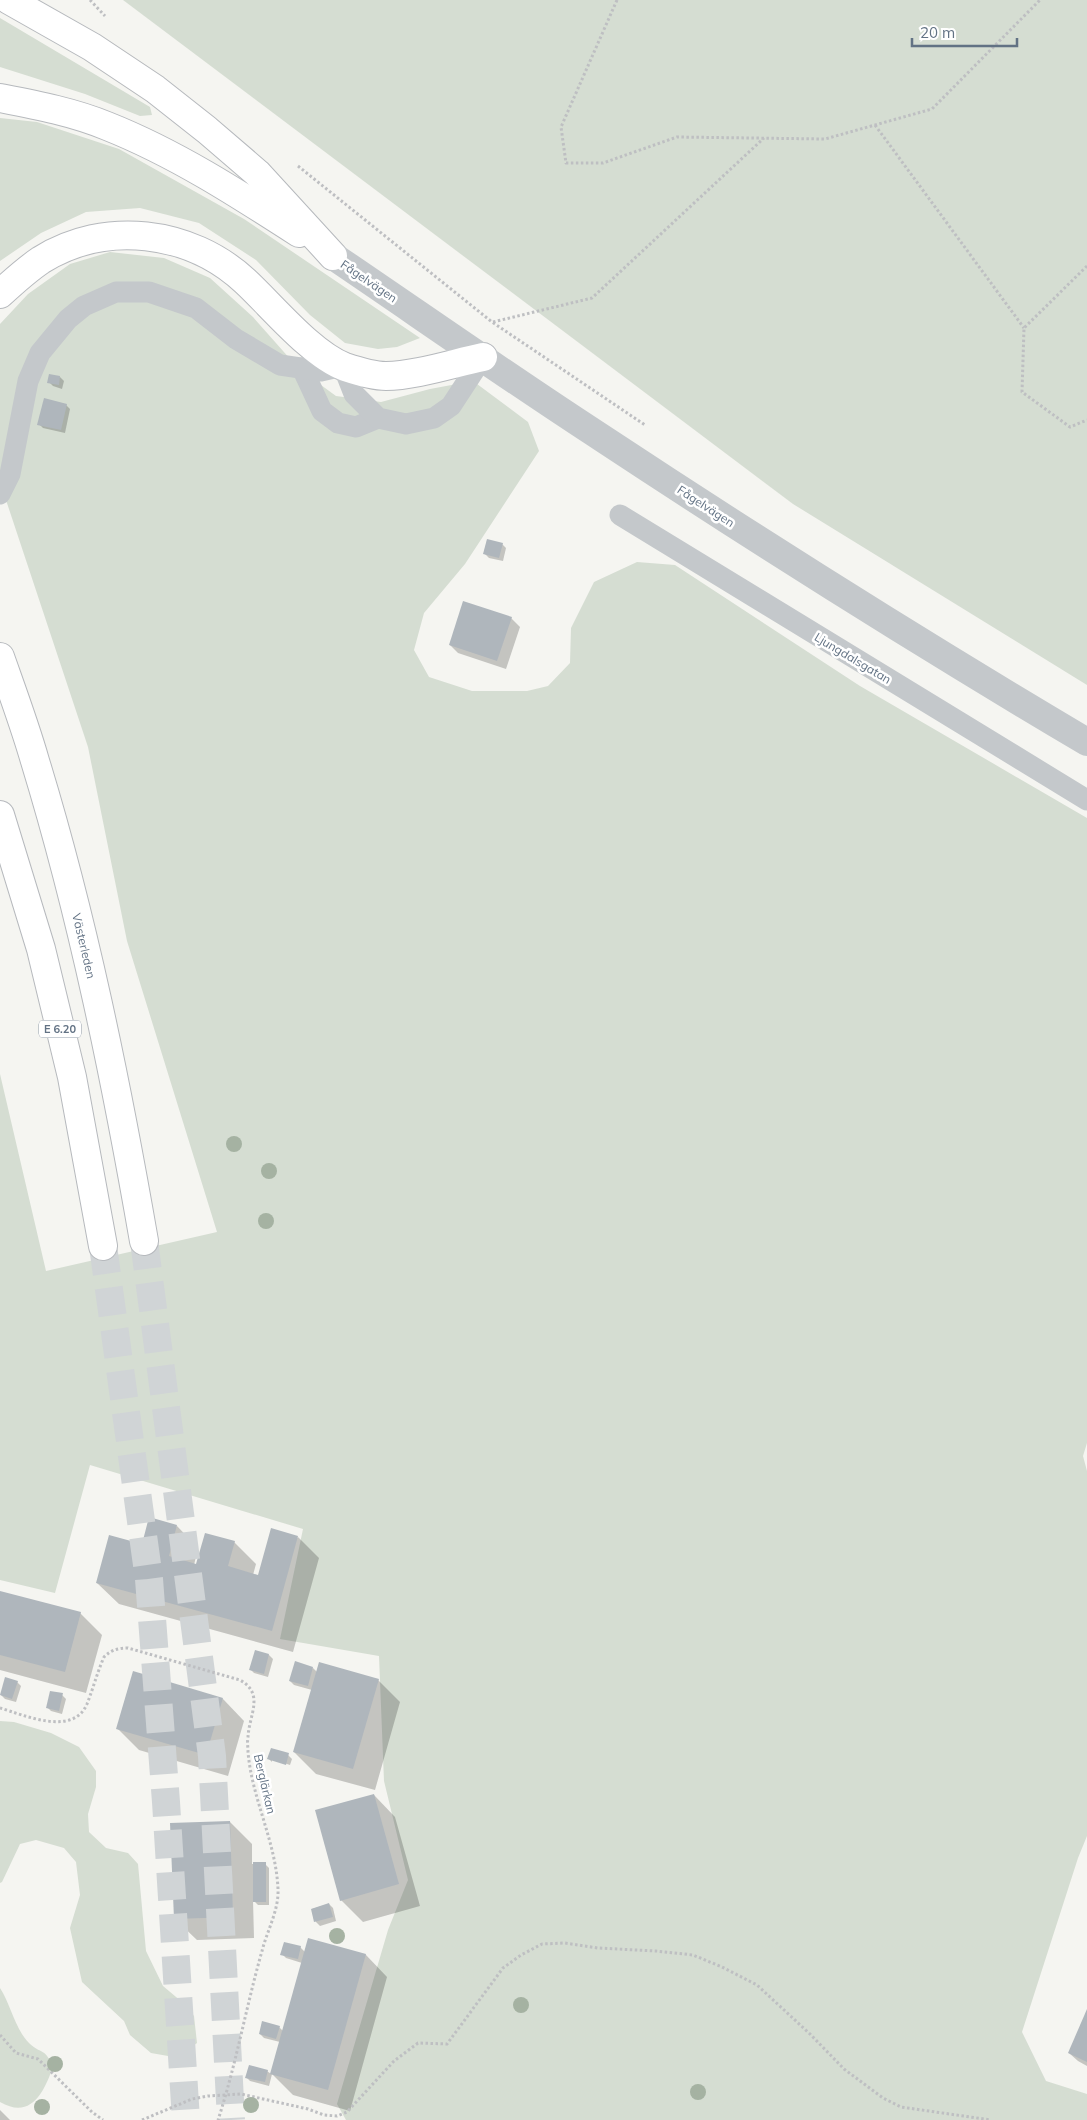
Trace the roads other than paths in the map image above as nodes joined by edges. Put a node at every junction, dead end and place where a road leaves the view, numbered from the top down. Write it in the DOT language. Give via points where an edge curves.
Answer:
graph roads {
  1 [pos="9,0"];
  2 [pos="0,98"];
  3 [pos="333,256"];
  4 [pos="0,294"];
  5 [pos="483,357"];
  6 [pos="343,366"];
  7 [pos="302,368"];
  8 [pos="378,418"];
  9 [pos="0,494"];
  10 [pos="620,515"];
  11 [pos="0,657"];
  12 [pos="1087,742"];
  13 [pos="1087,800"];
  14 [pos="0,816"];
  15 [pos="144,1241"];
  16 [pos="103,1246"];
  1 -- 3 [label="highway" via="92,47 192,118 257,173"];
  2 -- 3 [label="highway" via="39,105 106,125 158,149 211,176"];
  3 -- 5 [label="street, Fågelvägen"];
  4 -- 6 [label="highway" via="42,260 67,247 132,234 166,238 195,248 220,262 243,279 317,350"];
  5 -- 6 [label="highway" via="385,376"];
  5 -- 8 [label="lane" via="451,406 434,418 406,424"];
  5 -- 12 [label="street, Fågelvägen" via="719,515 959,666"];
  6 -- 7 [label="lane" via="321,371"];
  6 -- 8 [label="lane" via="354,394"];
  7 -- 8 [label="lane" via="322,411 338,423 356,427"];
  7 -- 9 [label="lane" via="280,364 236,339 196,308 149,292 116,292 84,306 68,319 40,353 28,381 10,474"];
  10 -- 13 [label="lane, Ljungdalsgatan"];
  11 -- 15 [label="highway, Västerleden" via="35,760 85,947"];
  14 -- 16 [label="highway, E 6.20" via="41,949 72,1077"];
}
